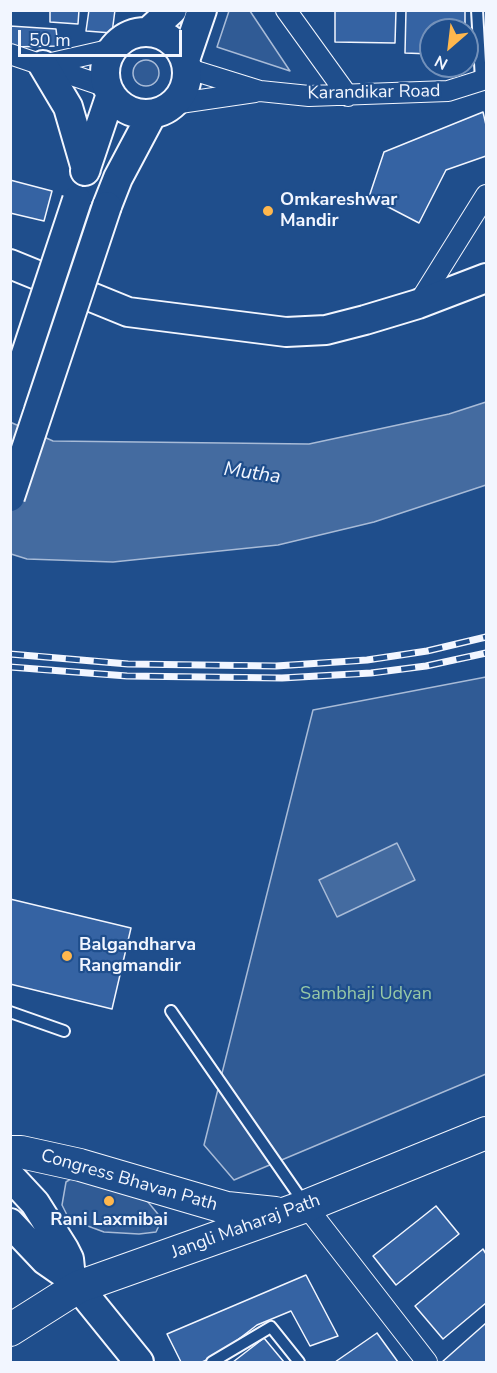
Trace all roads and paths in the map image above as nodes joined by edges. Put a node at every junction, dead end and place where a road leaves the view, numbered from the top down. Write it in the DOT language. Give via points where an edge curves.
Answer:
graph roads {
  1 [pos="172,10"];
  2 [pos="202,10"];
  3 [pos="286,10"];
  4 [pos="477,10"];
  5 [pos="148,32"];
  6 [pos="113,49"];
  7 [pos="10,54"];
  8 [pos="185,64"];
  9 [pos="43,65"];
  10 [pos="484,79"];
  11 [pos="109,91"];
  12 [pos="261,91"];
  13 [pos="348,96"];
  14 [pos="163,109"];
  15 [pos="86,169"];
  16 [pos="486,195"];
  17 [pos="10,264"];
  18 [pos="486,278"];
  19 [pos="417,304"];
  20 [pos="10,402"];
  21 [pos="10,497"];
  22 [pos="171,1011"];
  23 [pos="10,1012"];
  24 [pos="64,1031"];
  25 [pos="486,1133"];
  26 [pos="10,1152"];
  27 [pos="10,1176"];
  28 [pos="294,1210"];
  29 [pos="10,1223"];
  30 [pos="74,1283"];
  31 [pos="10,1330"];
  32 [pos="139,1362"];
  33 [pos="212,1362"];
  34 [pos="299,1362"];
  35 [pos="427,1362"];
  1 -- 5 [label="street"];
  2 -- 8 [label="street"];
  3 -- 13 [label="street"];
  4 -- 10 [label="lane"];
  5 -- 6 [label="street" via="132,35"];
  5 -- 8 [label="street" via="170,41"];
  6 -- 9 [label="street"];
  6 -- 11 [label="street" via="105,71"];
  7 -- 9 [label="street"];
  8 -- 12 [label="street"];
  8 -- 14 [label="street" via="183,91"];
  9 -- 11 [label="street"];
  9 -- 15 [label="street" via="68,107"];
  10 -- 13 [label="street, Karandikar Road" via="448,92"];
  11 -- 14 [label="street" via="128,110"];
  11 -- 15 [label="street"];
  12 -- 13 [label="street, Karandikar Road"];
  12 -- 14 [label="street"];
  14 -- 21 [label="street, bridge" via="118,178"];
  15 -- 20 [label="street, bridge"];
  16 -- 19 [label="street"];
  17 -- 19 [label="street" via="128,312 286,332 326,330"];
  18 -- 19 [label="street"];
  22 -- 28 [label="lane"];
  23 -- 24 [label="lane"];
  25 -- 28 [label="main road, Jangli Maharaj Path"];
  26 -- 28 [label="main road, Congress Bhavan Path" via="80,1165 227,1209"];
  27 -- 30 [label="street" via="35,1203 64,1250"];
  28 -- 30 [label="main road, Jangli Maharaj Path"];
  28 -- 35 [label="street"];
  29 -- 30 [label="street" via="45,1260"];
  30 -- 31 [label="main road, Jangli Maharaj Path"];
  30 -- 32 [label="street"];
  33 -- 34 [label="lane" via="271,1327"];
}
